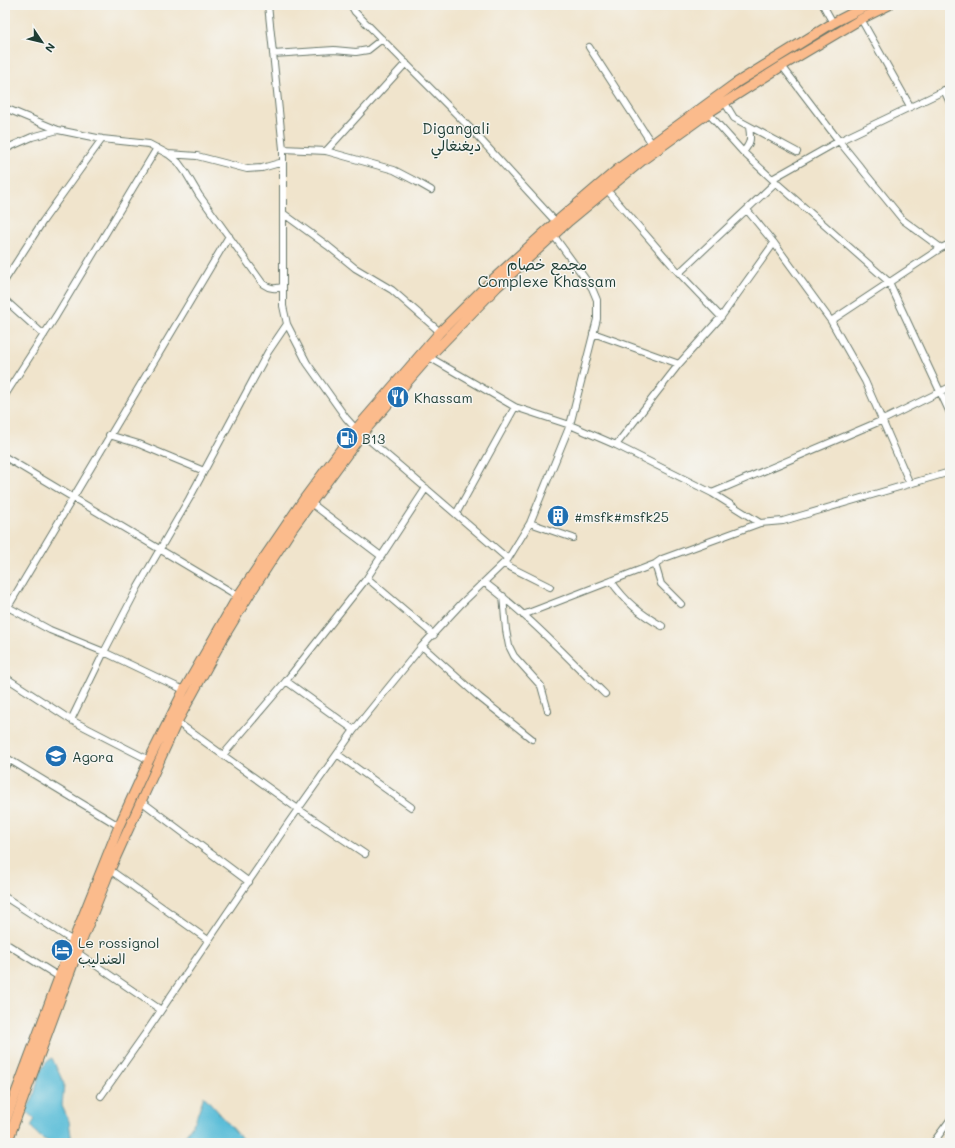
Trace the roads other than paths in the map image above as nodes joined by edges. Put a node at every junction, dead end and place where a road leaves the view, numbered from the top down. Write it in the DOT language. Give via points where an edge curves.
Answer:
graph roads {
  1 [pos="268,5"];
  2 [pos="351,5"];
  3 [pos="823,5"];
  4 [pos="868,5"];
  5 [pos="889,5"];
  6 [pos="861,19"];
  7 [pos="833,24"];
  8 [pos="382,39"];
  9 [pos="589,47"];
  10 [pos="273,54"];
  11 [pos="406,63"];
  12 [pos="782,66"];
  13 [pos="947,89"];
  14 [pos="725,103"];
  15 [pos="950,103"];
  16 [pos="910,106"];
  17 [pos="5,108"];
  18 [pos="708,113"];
  19 [pos="749,127"];
  20 [pos="58,130"];
  21 [pos="102,139"];
  22 [pos="839,141"];
  23 [pos="652,144"];
  24 [pos="157,148"];
  25 [pos="5,149"];
  26 [pos="283,149"];
  27 [pos="326,151"];
  28 [pos="743,152"];
  29 [pos="797,152"];
  30 [pos="168,154"];
  31 [pos="283,162"];
  32 [pos="774,181"];
  33 [pos="430,190"];
  34 [pos="607,190"];
  35 [pos="747,210"];
  36 [pos="284,214"];
  37 [pos="556,222"];
  38 [pos="229,236"];
  39 [pos="554,236"];
  40 [pos="774,243"];
  41 [pos="950,244"];
  42 [pos="941,248"];
  43 [pos="679,274"];
  44 [pos="5,280"];
  45 [pos="889,282"];
  46 [pos="283,287"];
  47 [pos="5,300"];
  48 [pos="721,317"];
  49 [pos="831,321"];
  50 [pos="287,324"];
  51 [pos="440,332"];
  52 [pos="593,333"];
  53 [pos="44,335"];
  54 [pos="429,357"];
  55 [pos="679,364"];
  56 [pos="950,386"];
  57 [pos="940,392"];
  58 [pos="5,395"];
  59 [pos="515,407"];
  60 [pos="950,413"];
  61 [pos="882,420"];
  62 [pos="570,426"];
  63 [pos="359,432"];
  64 [pos="109,435"];
  65 [pos="616,445"];
  66 [pos="5,457"];
  67 [pos="204,471"];
  68 [pos="950,472"];
  69 [pos="910,484"];
  70 [pos="426,488"];
  71 [pos="712,493"];
  72 [pos="73,497"];
  73 [pos="311,503"];
  74 [pos="456,514"];
  75 [pos="530,523"];
  76 [pos="760,523"];
  77 [pos="573,538"];
  78 [pos="160,549"];
  79 [pos="381,556"];
  80 [pos="506,562"];
  81 [pos="655,564"];
  82 [pos="367,578"];
  83 [pos="611,581"];
  84 [pos="484,582"];
  85 [pos="550,587"];
  86 [pos="238,596"];
  87 [pos="503,596"];
  88 [pos="681,604"];
  89 [pos="6,609"];
  90 [pos="524,615"];
  91 [pos="662,626"];
  92 [pos="434,635"];
  93 [pos="422,646"];
  94 [pos="104,652"];
  95 [pos="5,677"];
  96 [pos="286,681"];
  97 [pos="184,690"];
  98 [pos="605,694"];
  99 [pos="548,711"];
  100 [pos="71,720"];
  101 [pos="176,722"];
  102 [pos="354,730"];
  103 [pos="532,739"];
  104 [pos="337,754"];
  105 [pos="223,755"];
  106 [pos="7,758"];
  107 [pos="149,760"];
  108 [pos="5,766"];
  109 [pos="140,801"];
  110 [pos="411,807"];
  111 [pos="298,809"];
  112 [pos="119,826"];
  113 [pos="365,854"];
  114 [pos="110,870"];
  115 [pos="249,882"];
  116 [pos="5,896"];
  117 [pos="208,940"];
  118 [pos="5,943"];
  119 [pos="74,947"];
  120 [pos="63,979"];
  121 [pos="161,1010"];
  122 [pos="101,1096"];
  123 [pos="18,1098"];
  124 [pos="950,1120"];
  125 [pos="5,1122"];
  126 [pos="6,1143"];
  127 [pos="933,1143"];
  1 -- 10 [label="street"];
  2 -- 8 [label="street"];
  3 -- 7 [label="street"];
  4 -- 7 [label="highway"];
  5 -- 6 [label="highway"];
  6 -- 12 [label="highway"];
  6 -- 16 [label="street"];
  7 -- 23 [label="highway" via="736,83"];
  8 -- 10 [label="street" via="368,50 356,52 334,50"];
  8 -- 11 [label="street"];
  9 -- 23 [label="street"];
  10 -- 26 [label="street"];
  11 -- 27 [label="street"];
  11 -- 37 [label="street"];
  12 -- 14 [label="highway"];
  12 -- 22 [label="street"];
  13 -- 15 [label="street"];
  13 -- 16 [label="street"];
  14 -- 18 [label="highway"];
  14 -- 19 [label="street" via="734,118"];
  16 -- 22 [label="street"];
  17 -- 20 [label="street"];
  18 -- 28 [label="street"];
  18 -- 34 [label="highway" via="644,159"];
  19 -- 28 [label="street" via="749,146"];
  19 -- 29 [label="street"];
  20 -- 21 [label="street"];
  20 -- 25 [label="street" via="32,137"];
  21 -- 24 [label="street" via="149,144"];
  21 -- 44 [label="street" via="43,221"];
  22 -- 32 [label="street"];
  22 -- 42 [label="street" via="903,220"];
  23 -- 37 [label="highway" via="618,169"];
  24 -- 30 [label="street"];
  24 -- 53 [label="street"];
  26 -- 27 [label="street"];
  26 -- 31 [label="street"];
  27 -- 33 [label="street" via="394,170"];
  28 -- 32 [label="street"];
  30 -- 31 [label="street" via="196,156 247,169"];
  30 -- 38 [label="street" via="178,162"];
  31 -- 36 [label="street"];
  32 -- 35 [label="street"];
  32 -- 45 [label="street"];
  34 -- 39 [label="highway"];
  34 -- 43 [label="street"];
  35 -- 40 [label="street"];
  35 -- 43 [label="street"];
  36 -- 46 [label="street"];
  36 -- 51 [label="street" via="355,268 392,290"];
  37 -- 51 [label="highway"];
  38 -- 46 [label="street" via="264,284 273,289"];
  38 -- 64 [label="street"];
  39 -- 52 [label="street" via="592,288 597,300 597,318"];
  39 -- 54 [label="highway" via="497,287"];
  40 -- 48 [label="street"];
  40 -- 49 [label="street"];
  41 -- 42 [label="street"];
  42 -- 45 [label="street"];
  43 -- 48 [label="street"];
  45 -- 49 [label="street"];
  45 -- 57 [label="street"];
  46 -- 50 [label="street" via="283,306"];
  47 -- 53 [label="street"];
  48 -- 55 [label="street"];
  49 -- 61 [label="street" via="865,381"];
  50 -- 63 [label="street" via="307,363"];
  50 -- 67 [label="street" via="268,352"];
  51 -- 63 [label="highway"];
  52 -- 55 [label="street"];
  52 -- 62 [label="street"];
  53 -- 58 [label="street"];
  54 -- 59 [label="street"];
  54 -- 63 [label="highway"];
  55 -- 65 [label="street"];
  56 -- 57 [label="street"];
  57 -- 60 [label="street"];
  57 -- 61 [label="street"];
  59 -- 62 [label="street"];
  59 -- 74 [label="street"];
  61 -- 69 [label="street"];
  61 -- 71 [label="street"];
  62 -- 65 [label="street"];
  62 -- 75 [label="street"];
  63 -- 70 [label="street"];
  63 -- 73 [label="highway"];
  63 -- 86 [label="highway" via="304,499"];
  64 -- 67 [label="street" via="139,444"];
  64 -- 72 [label="street"];
  65 -- 71 [label="street"];
  66 -- 72 [label="street"];
  67 -- 78 [label="street"];
  68 -- 69 [label="street"];
  69 -- 76 [label="street" via="783,522"];
  70 -- 74 [label="street"];
  70 -- 79 [label="street"];
  71 -- 76 [label="street"];
  72 -- 78 [label="street"];
  72 -- 89 [label="street"];
  73 -- 79 [label="street"];
  73 -- 101 [label="highway" via="251,592"];
  74 -- 80 [label="street"];
  75 -- 77 [label="street"];
  75 -- 80 [label="street"];
  76 -- 81 [label="street" via="662,559"];
  78 -- 86 [label="street"];
  78 -- 94 [label="street"];
  79 -- 82 [label="street"];
  80 -- 84 [label="street"];
  80 -- 85 [label="street"];
  81 -- 83 [label="street"];
  81 -- 88 [label="street" via="660,584"];
  82 -- 92 [label="street"];
  82 -- 96 [label="street"];
  83 -- 90 [label="street"];
  83 -- 91 [label="street" via="622,596 649,619"];
  84 -- 87 [label="street"];
  84 -- 92 [label="street"];
  86 -- 97 [label="highway"];
  87 -- 90 [label="street"];
  87 -- 99 [label="street" via="509,646 514,656 541,686"];
  89 -- 94 [label="street"];
  90 -- 98 [label="street"];
  92 -- 93 [label="street"];
  93 -- 102 [label="street"];
  93 -- 103 [label="street" via="479,697"];
  94 -- 97 [label="street"];
  94 -- 100 [label="street"];
  95 -- 100 [label="street"];
  96 -- 102 [label="street"];
  96 -- 105 [label="street"];
  97 -- 107 [label="highway"];
  100 -- 107 [label="street"];
  101 -- 105 [label="street"];
  101 -- 109 [label="highway"];
  102 -- 104 [label="street"];
  104 -- 110 [label="street"];
  104 -- 111 [label="street"];
  105 -- 111 [label="street"];
  106 -- 108 [label="street"];
  106 -- 112 [label="street"];
  107 -- 112 [label="highway"];
  109 -- 114 [label="highway"];
  109 -- 115 [label="street"];
  111 -- 113 [label="street"];
  111 -- 115 [label="street"];
  112 -- 119 [label="highway"];
  114 -- 117 [label="street"];
  114 -- 119 [label="highway"];
  115 -- 117 [label="street"];
  116 -- 119 [label="street"];
  117 -- 121 [label="street"];
  118 -- 120 [label="street"];
  119 -- 120 [label="highway"];
  119 -- 121 [label="street"];
  120 -- 123 [label="highway"];
  121 -- 122 [label="street"];
  123 -- 125 [label="highway"];
  123 -- 126 [label="highway"];
  124 -- 127 [label="street"];
}
